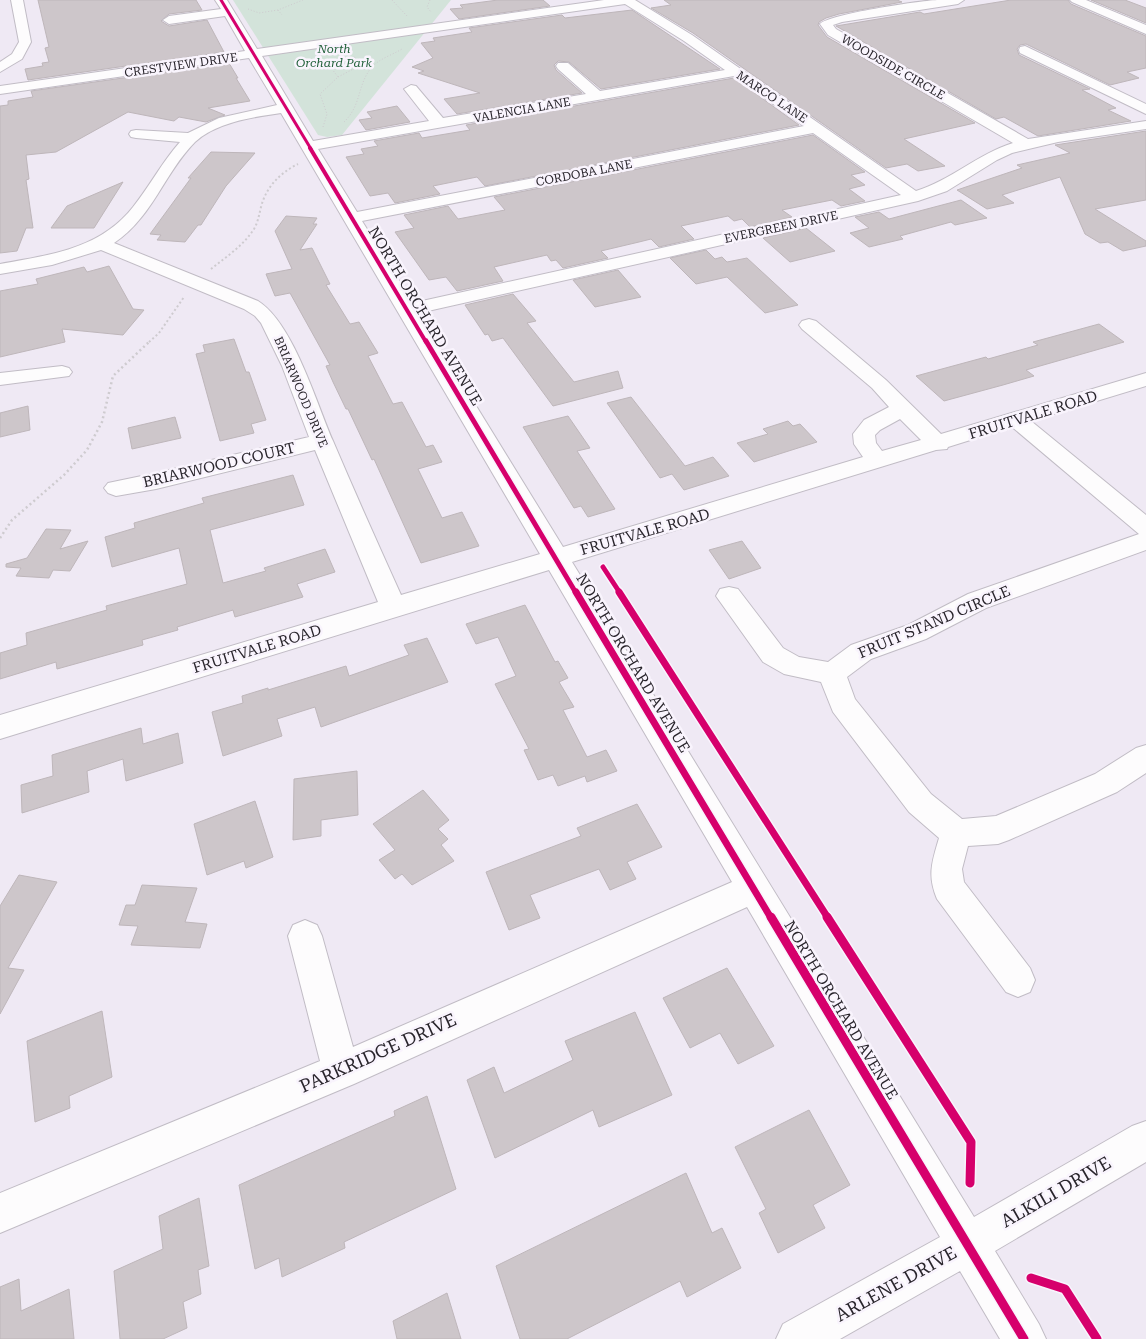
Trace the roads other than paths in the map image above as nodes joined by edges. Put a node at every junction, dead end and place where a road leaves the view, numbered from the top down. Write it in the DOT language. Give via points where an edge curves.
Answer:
graph roads {
  1 [pos="17,0"];
  2 [pos="628,0"];
  3 [pos="958,0"];
  4 [pos="1076,0"];
  5 [pos="572,4"];
  6 [pos="224,6"];
  7 [pos="169,20"];
  8 [pos="1146,30"];
  9 [pos="1025,50"];
  10 [pos="252,55"];
  11 [pos="563,66"];
  12 [pos="0,68"];
  13 [pos="736,72"];
  14 [pos="411,89"];
  15 [pos="0,90"];
  16 [pos="597,96"];
  17 [pos="284,108"];
  18 [pos="1146,110"];
  19 [pos="440,124"];
  20 [pos="1146,125"];
  21 [pos="817,128"];
  22 [pos="136,134"];
  23 [pos="191,138"];
  24 [pos="1027,145"];
  25 [pos="309,148"];
  26 [pos="914,197"];
  27 [pos="351,218"];
  28 [pos="100,243"];
  29 [pos="0,269"];
  30 [pos="407,310"];
  31 [pos="809,325"];
  32 [pos="62,372"];
  33 [pos="0,380"];
  34 [pos="1146,380"];
  35 [pos="903,409"];
  36 [pos="1017,420"];
  37 [pos="322,441"];
  38 [pos="939,444"];
  39 [pos="878,462"];
  40 [pos="116,488"];
  41 [pos="1146,528"];
  42 [pos="1146,541"];
  43 [pos="556,558"];
  44 [pos="728,596"];
  45 [pos="393,608"];
  46 [pos="832,672"];
  47 [pos="0,727"];
  48 [pos="1146,757"];
  49 [pos="956,833"];
  50 [pos="754,888"];
  51 [pos="305,936"];
  52 [pos="1018,980"];
  53 [pos="341,1071"];
  54 [pos="1146,1140"];
  55 [pos="0,1213"];
  56 [pos="967,1244"];
  57 [pos="798,1339"];
  58 [pos="1024,1339"];
  1 -- 12 [label="street" via="25,42 17,56"];
  2 -- 5 [label="street, CRESTVIEW DRIVE"];
  2 -- 13 [label="street, MARCO LANE"];
  3 -- 24 [label="street, WOODSIDE CIRCLE" via="839,19 826,24 826,28"];
  4 -- 8 [label="street"];
  5 -- 10 [label="street, CRESTVIEW DRIVE"];
  6 -- 7 [label="street"];
  6 -- 10 [label="street, NORTH ORCHARD AVENUE"];
  9 -- 18 [label="street"];
  10 -- 15 [label="street, CRESTVIEW DRIVE"];
  10 -- 17 [label="street, NORTH ORCHARD AVENUE"];
  11 -- 16 [label="street"];
  13 -- 16 [label="street, VALENCIA LANE"];
  13 -- 21 [label="street, MARCO LANE"];
  14 -- 19 [label="street"];
  16 -- 19 [label="street, VALENCIA LANE"];
  17 -- 23 [label="street" via="233,117 205,128"];
  17 -- 25 [label="street, NORTH ORCHARD AVENUE"];
  19 -- 25 [label="street, VALENCIA LANE"];
  20 -- 24 [label="street, EVERGREEN DRIVE"];
  21 -- 26 [label="street, MARCO LANE"];
  21 -- 27 [label="street, CORDOBA LANE"];
  22 -- 23 [label="street"];
  23 -- 28 [label="street" via="131,221"];
  24 -- 26 [label="street, EVERGREEN DRIVE" via="989,157 949,184"];
  25 -- 27 [label="street, NORTH ORCHARD AVENUE"];
  26 -- 30 [label="street, EVERGREEN DRIVE"];
  27 -- 30 [label="street, NORTH ORCHARD AVENUE"];
  28 -- 29 [label="street" via="70,254"];
  28 -- 37 [label="street, BRIARWOOD DRIVE" via="262,312 292,366"];
  30 -- 43 [label="street, NORTH ORCHARD AVENUE"];
  31 -- 35 [label="street" via="879,384"];
  32 -- 33 [label="street"];
  34 -- 36 [label="street, FRUITVALE ROAD"];
  35 -- 38 [label="street"];
  35 -- 39 [label="street" via="872,424 864,434 865,444"];
  36 -- 38 [label="street, FRUITVALE ROAD"];
  36 -- 41 [label="street"];
  37 -- 40 [label="street, BRIARWOOD COURT"];
  37 -- 45 [label="street, BRIARWOOD DRIVE"];
  38 -- 39 [label="street, FRUITVALE ROAD"];
  39 -- 43 [label="street, FRUITVALE ROAD"];
  42 -- 46 [label="street, FRUIT STAND CIRCLE" via="976,601 917,632 861,652"];
  43 -- 45 [label="street, FRUITVALE ROAD"];
  43 -- 50 [label="street, NORTH ORCHARD AVENUE"];
  44 -- 46 [label="street" via="780,661 794,667"];
  45 -- 47 [label="street, FRUITVALE ROAD"];
  46 -- 49 [label="street" via="843,704 920,803"];
  48 -- 49 [label="street" via="1106,783 998,830"];
  49 -- 52 [label="street" via="946,869 949,888"];
  50 -- 53 [label="street, PARKRIDGE DRIVE"];
  50 -- 56 [label="street, NORTH ORCHARD AVENUE"];
  51 -- 53 [label="street"];
  53 -- 55 [label="street, PARKRIDGE DRIVE"];
  54 -- 56 [label="street, ALKILI DRIVE"];
  56 -- 57 [label="street, ARLENE DRIVE"];
  56 -- 58 [label="street, NORTH ORCHARD AVENUE"];
}
